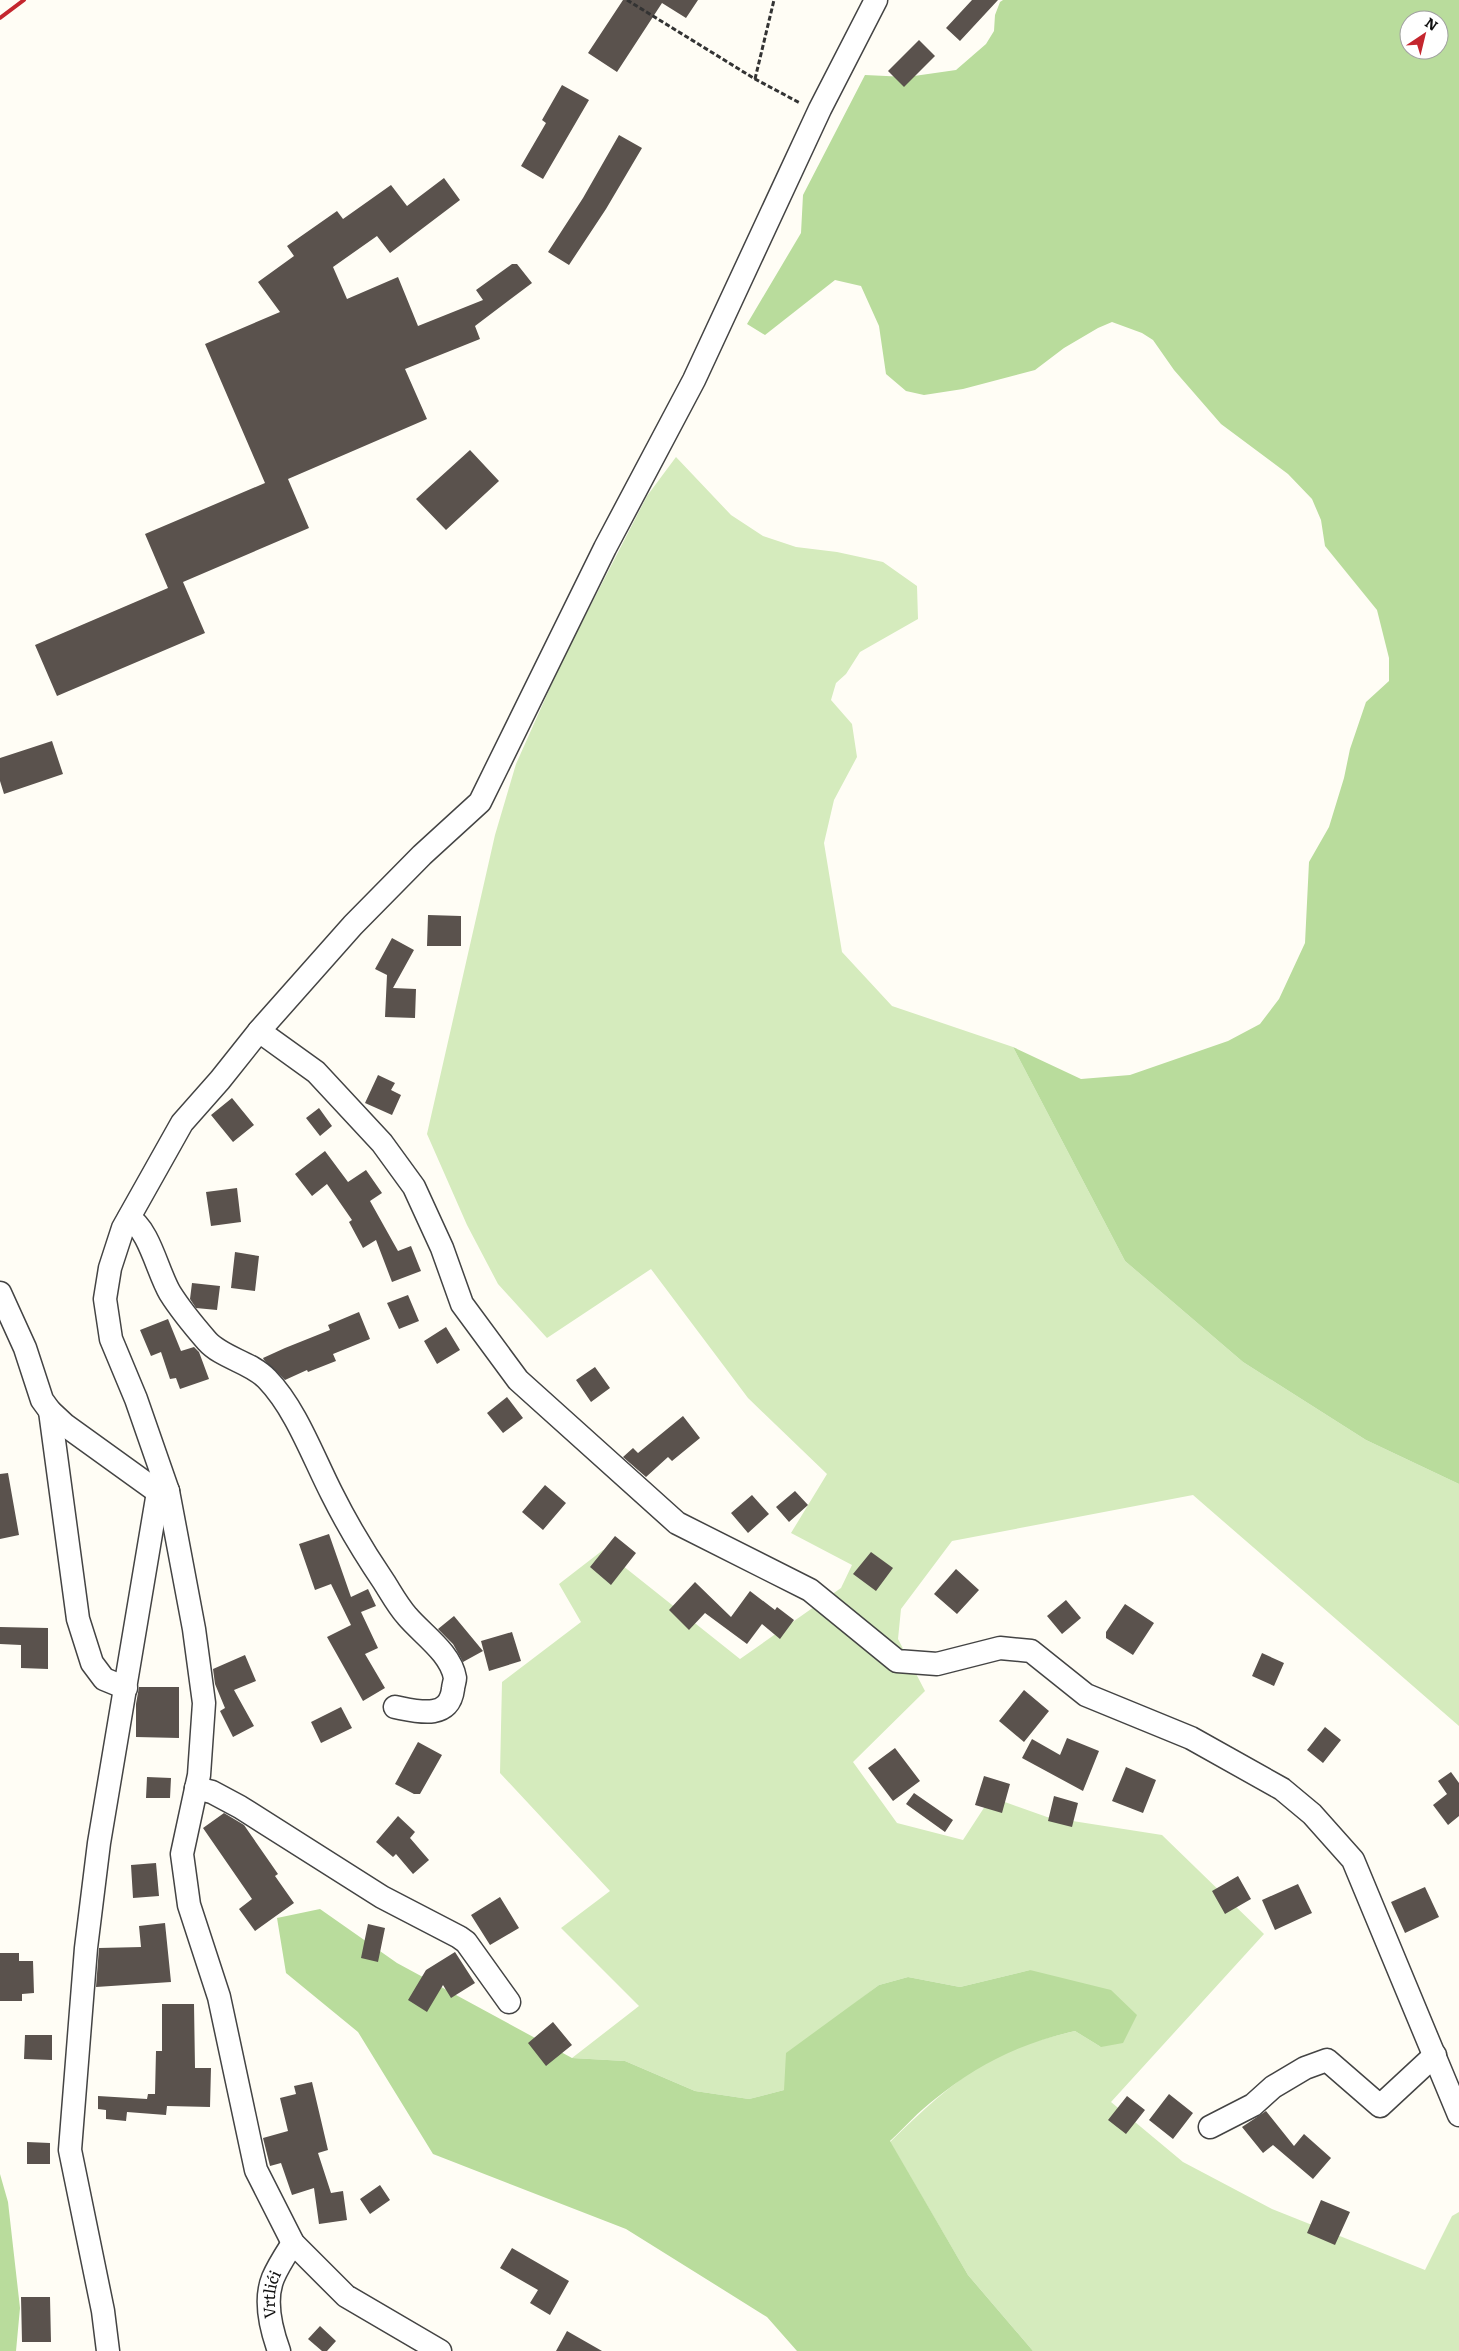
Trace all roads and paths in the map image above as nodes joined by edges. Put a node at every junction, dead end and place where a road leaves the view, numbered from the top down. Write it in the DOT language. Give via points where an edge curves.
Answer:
graph roads {
  1 [pos="627,0"];
  2 [pos="774,0"];
  3 [pos="876,0"];
  4 [pos="755,79"];
  5 [pos="793,100"];
  6 [pos="259,1031"];
  7 [pos="128,1218"];
  8 [pos="0,1293"];
  9 [pos="50,1411"];
  10 [pos="163,1492"];
  11 [pos="126,1688"];
  12 [pos="395,1707"];
  13 [pos="196,1788"];
  14 [pos="509,2002"];
  15 [pos="1435,2055"];
  16 [pos="1459,2114"];
  17 [pos="1210,2127"];
  18 [pos="293,2243"];
  19 [pos="108,2351"];
  20 [pos="279,2351"];
  21 [pos="440,2351"];
  1 -- 4 [label="path"];
  2 -- 4 [label="path"];
  3 -- 6 [label="street" via="820,108 694,380 605,548 480,802 353,925"];
  4 -- 5 [label="path"];
  6 -- 7 [label="street" via="182,1123"];
  6 -- 15 [label="street" via="316,1072 382,1143 414,1187 442,1248 462,1304 518,1380 676,1523 810,1590 897,1661 937,1664 1000,1648 1031,1651 1086,1695 1191,1738 1282,1789 1312,1814 1353,1860"];
  7 -- 10 [label="street" via="110,1268 105,1299 111,1339 136,1399"];
  7 -- 12 [label="street" via="142,1233 170,1292 208,1343 266,1378 286,1406 332,1496 382,1580 406,1616 444,1656 455,1678 447,1705 436,1712"];
  8 -- 9 [label="street" via="25,1348 42,1400"];
  9 -- 10 [label="street" via="65,1425"];
  9 -- 11 [label="street" via="78,1619 92,1663 104,1679"];
  10 -- 11 [label="street"];
  10 -- 13 [label="street" via="194,1629 204,1703"];
  11 -- 19 [label="street" via="101,1828 86,1948 70,2150 104,2311"];
  13 -- 14 [label="street" via="212,1792 240,1807 382,1897 459,1937"];
  13 -- 18 [label="street" via="182,1854 189,1904 219,1997 256,2170"];
  15 -- 16 [label="street"];
  15 -- 17 [label="street" via="1380,2106 1326,2060 1273,2087 1253,2105"];
  18 -- 20 [label="street, Vrtlići" via="273,2278 270,2292 272,2330"];
  18 -- 21 [label="street" via="346,2296"];
}
